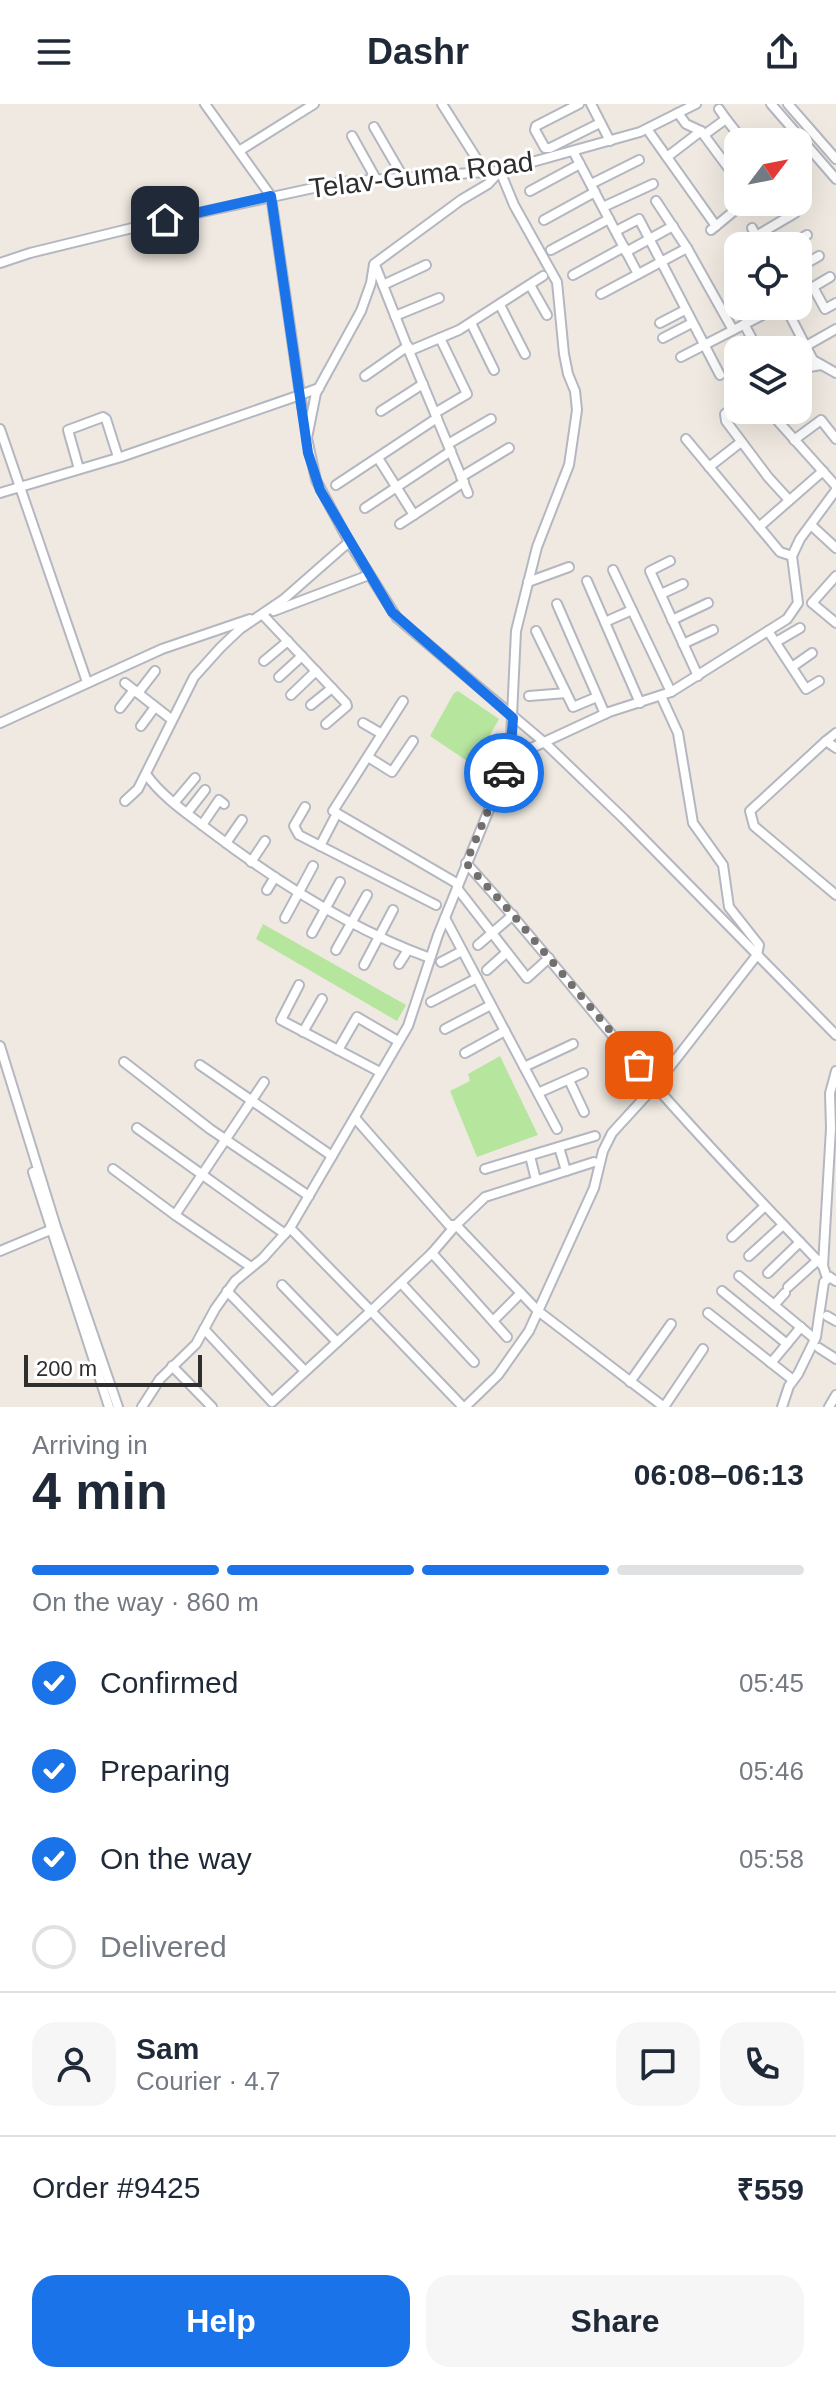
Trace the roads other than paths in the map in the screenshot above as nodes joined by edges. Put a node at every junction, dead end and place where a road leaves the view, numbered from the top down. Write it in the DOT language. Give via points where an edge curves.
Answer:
graph roads {
  1 [pos="205,104"];
  2 [pos="314,104"];
  3 [pos="442,104"];
  4 [pos="579,104"];
  5 [pos="591,104"];
  6 [pos="696,104"];
  7 [pos="771,104"];
  8 [pos="788,104"];
  9 [pos="719,109"];
  10 [pos="681,111"];
  11 [pos="726,119"];
  12 [pos="600,123"];
  13 [pos="374,127"];
  14 [pos="733,128"];
  15 [pos="647,129"];
  16 [pos="700,131"];
  17 [pos="352,136"];
  18 [pos="610,141"];
  19 [pos="239,151"];
  20 [pos="573,151"];
  21 [pos="667,157"];
  22 [pos="836,159"];
  23 [pos="639,160"];
  24 [pos="724,163"];
  25 [pos="580,164"];
  26 [pos="500,171"];
  27 [pos="485,172"];
  28 [pos="403,177"];
  29 [pos="376,179"];
  30 [pos="836,179"];
  31 [pos="653,184"];
  32 [pos="593,188"];
  33 [pos="530,191"];
  34 [pos="271,196"];
  35 [pos="656,201"];
  36 [pos="603,207"];
  37 [pos="728,216"];
  38 [pos="789,216"];
  39 [pos="609,219"];
  40 [pos="544,220"];
  41 [pos="673,226"];
  42 [pos="616,231"];
  43 [pos="754,232"];
  44 [pos="650,239"];
  45 [pos="687,248"];
  46 [pos="551,250"];
  47 [pos="625,250"];
  48 [pos="819,256"];
  49 [pos="812,260"];
  50 [pos="661,262"];
  51 [pos="0,263"];
  52 [pos="374,264"];
  53 [pos="426,265"];
  54 [pos="638,274"];
  55 [pos="573,275"];
  56 [pos="543,276"];
  57 [pos="830,277"];
  58 [pos="383,285"];
  59 [pos="530,285"];
  60 [pos="813,287"];
  61 [pos="601,294"];
  62 [pos="439,298"];
  63 [pos="836,303"];
  64 [pos="500,305"];
  65 [pos="685,310"];
  66 [pos="547,315"];
  67 [pos="395,316"];
  68 [pos="752,320"];
  69 [pos="471,323"];
  70 [pos="660,323"];
  71 [pos="692,323"];
  72 [pos="744,324"];
  73 [pos="836,329"];
  74 [pos="733,330"];
  75 [pos="750,336"];
  76 [pos="440,338"];
  77 [pos="663,338"];
  78 [pos="812,343"];
  79 [pos="704,346"];
  80 [pos="408,349"];
  81 [pos="525,354"];
  82 [pos="681,357"];
  83 [pos="812,358"];
  84 [pos="822,365"];
  85 [pos="812,367"];
  86 [pos="494,370"];
  87 [pos="836,373"];
  88 [pos="720,375"];
  89 [pos="365,376"];
  90 [pos="423,384"];
  91 [pos="319,387"];
  92 [pos="300,395"];
  93 [pos="381,411"];
  94 [pos="436,416"];
  95 [pos="491,419"];
  96 [pos="729,424"];
  97 [pos="780,424"];
  98 [pos="0,429"];
  99 [pos="307,438"];
  100 [pos="686,439"];
  101 [pos="836,439"];
  102 [pos="794,440"];
  103 [pos="741,442"];
  104 [pos="449,447"];
  105 [pos="509,448"];
  106 [pos="118,457"];
  107 [pos="378,458"];
  108 [pos="709,467"];
  109 [pos="79,469"];
  110 [pos="823,471"];
  111 [pos="462,480"];
  112 [pos="336,485"];
  113 [pos="20,487"];
  114 [pos="396,487"];
  115 [pos="836,488"];
  116 [pos="0,493"];
  117 [pos="468,493"];
  118 [pos="789,500"];
  119 [pos="365,508"];
  120 [pos="414,515"];
  121 [pos="400,524"];
  122 [pos="811,525"];
  123 [pos="759,527"];
  124 [pos="349,542"];
  125 [pos="835,545"];
  126 [pos="792,556"];
  127 [pos="670,561"];
  128 [pos="569,567"];
  129 [pos="613,570"];
  130 [pos="369,575"];
  131 [pos="836,576"];
  132 [pos="587,581"];
  133 [pos="528,582"];
  134 [pos="683,584"];
  135 [pos="661,594"];
  136 [pos="708,603"];
  137 [pos="557,604"];
  138 [pos="632,610"];
  139 [pos="263,615"];
  140 [pos="834,618"];
  141 [pos="672,620"];
  142 [pos="605,622"];
  143 [pos="800,628"];
  144 [pos="713,630"];
  145 [pos="536,631"];
  146 [pos="768,631"];
  147 [pos="288,641"];
  148 [pos="776,642"];
  149 [pos="683,644"];
  150 [pos="812,653"];
  151 [pos="302,656"];
  152 [pos="264,661"];
  153 [pos="792,667"];
  154 [pos="155,671"];
  155 [pos="316,671"];
  156 [pos="698,676"];
  157 [pos="279,677"];
  158 [pos="819,681"];
  159 [pos="87,682"];
  160 [pos="125,683"];
  161 [pos="332,688"];
  162 [pos="136,692"];
  163 [pos="671,692"];
  164 [pos="566,693"];
  165 [pos="291,695"];
  166 [pos="529,696"];
  167 [pos="661,696"];
  168 [pos="597,697"];
  169 [pos="403,701"];
  170 [pos="640,703"];
  171 [pos="311,705"];
  172 [pos="155,707"];
  173 [pos="120,708"];
  174 [pos="605,714"];
  175 [pos="513,718"];
  176 [pos="171,719"];
  177 [pos="0,723"];
  178 [pos="363,723"];
  179 [pos="326,724"];
  180 [pos="141,726"];
  181 [pos="836,733"];
  182 [pos="382,734"];
  183 [pos="413,741"];
  184 [pos="826,741"];
  185 [pos="545,743"];
  186 [pos="836,748"];
  187 [pos="368,757"];
  188 [pos="510,758"];
  189 [pos="146,774"];
  190 [pos="195,778"];
  191 [pos="205,790"];
  192 [pos="125,801"];
  193 [pos="174,803"];
  194 [pos="224,804"];
  195 [pos="305,807"];
  196 [pos="187,813"];
  197 [pos="334,819"];
  198 [pos="242,820"];
  199 [pos="202,825"];
  200 [pos="265,841"];
  201 [pos="226,843"];
  202 [pos="320,846"];
  203 [pos="251,862"];
  204 [pos="466,863"];
  205 [pos="313,866"];
  206 [pos="275,877"];
  207 [pos="340,882"];
  208 [pos="457,886"];
  209 [pos="267,890"];
  210 [pos="299,892"];
  211 [pos="367,895"];
  212 [pos="836,895"];
  213 [pos="326,907"];
  214 [pos="393,910"];
  215 [pos="447,913"];
  216 [pos="513,915"];
  217 [pos="285,918"];
  218 [pos="352,922"];
  219 [pos="312,933"];
  220 [pos="490,935"];
  221 [pos="379,937"];
  222 [pos="478,945"];
  223 [pos="336,950"];
  224 [pos="408,950"];
  225 [pos="462,951"];
  226 [pos="506,953"];
  227 [pos="757,955"];
  228 [pos="430,958"];
  229 [pos="549,958"];
  230 [pos="441,962"];
  231 [pos="399,964"];
  232 [pos="364,965"];
  233 [pos="487,970"];
  234 [pos="477,978"];
  235 [pos="299,985"];
  236 [pos="322,999"];
  237 [pos="431,1002"];
  238 [pos="491,1005"];
  239 [pos="445,1029"];
  240 [pos="505,1031"];
  241 [pos="303,1032"];
  242 [pos="836,1035"];
  243 [pos="398,1041"];
  244 [pos="573,1044"];
  245 [pos="0,1046"];
  246 [pos="338,1050"];
  247 [pos="465,1053"];
  248 [pos="124,1062"];
  249 [pos="0,1065"];
  250 [pos="200,1065"];
  251 [pos="524,1067"];
  252 [pos="836,1071"];
  253 [pos="380,1072"];
  254 [pos="583,1073"];
  255 [pos="569,1080"];
  256 [pos="264,1082"];
  257 [pos="655,1086"];
  258 [pos="538,1093"];
  259 [pos="252,1101"];
  260 [pos="584,1112"];
  261 [pos="355,1118"];
  262 [pos="137,1128"];
  263 [pos="557,1129"];
  264 [pos="595,1136"];
  265 [pos="226,1140"];
  266 [pos="559,1147"];
  267 [pos="833,1153"];
  268 [pos="332,1156"];
  269 [pos="530,1156"];
  270 [pos="594,1162"];
  271 [pos="113,1169"];
  272 [pos="485,1169"];
  273 [pos="566,1171"];
  274 [pos="202,1176"];
  275 [pos="536,1180"];
  276 [pos="309,1196"];
  277 [pos="764,1207"];
  278 [pos="175,1215"];
  279 [pos="456,1225"];
  280 [pos="783,1225"];
  281 [pos="54,1228"];
  282 [pos="288,1231"];
  283 [pos="732,1237"];
  284 [pos="800,1242"];
  285 [pos="0,1251"];
  286 [pos="432,1253"];
  287 [pos="749,1256"];
  288 [pos="820,1263"];
  289 [pos="251,1267"];
  290 [pos="768,1273"];
  291 [pos="739,1276"];
  292 [pos="833,1279"];
  293 [pos="401,1283"];
  294 [pos="282,1285"];
  295 [pos="227,1291"];
  296 [pos="722,1291"];
  297 [pos="521,1293"];
  298 [pos="774,1305"];
  299 [pos="371,1311"];
  300 [pos="538,1311"];
  301 [pos="797,1311"];
  302 [pos="708,1313"];
  303 [pos="827,1316"];
  304 [pos="790,1318"];
  305 [pos="493,1321"];
  306 [pos="836,1321"];
  307 [pos="671,1324"];
  308 [pos="801,1327"];
  309 [pos="204,1329"];
  310 [pos="507,1337"];
  311 [pos="337,1342"];
  312 [pos="817,1343"];
  313 [pos="787,1344"];
  314 [pos="703,1349"];
  315 [pos="836,1359"];
  316 [pos="474,1362"];
  317 [pos="771,1363"];
  318 [pos="172,1366"];
  319 [pos="305,1371"];
  320 [pos="793,1380"];
  321 [pos="630,1382"];
  322 [pos="836,1397"];
  323 [pos="109,1407"];
  324 [pos="118,1407"];
  325 [pos="142,1407"];
  326 [pos="212,1407"];
  327 [pos="464,1407"];
  328 [pos="664,1407"];
  329 [pos="782,1407"];
  330 [pos="829,1407"];
  1 -- 19 [label="street"];
  2 -- 19 [label="street"];
  3 -- 27 [label="street"];
  4 -- 12 [label="street" via="536,126 545,148"];
  5 -- 12 [label="street"];
  6 -- 10 [label="street, Telav-Guma Road"];
  7 -- 30 [label="street"];
  8 -- 22 [label="street"];
  9 -- 11 [label="street"];
  10 -- 15 [label="street, Telav-Guma Road"];
  10 -- 16 [label="street"];
  11 -- 14 [label="street"];
  11 -- 16 [label="street"];
  12 -- 18 [label="street"];
  13 -- 28 [label="street"];
  15 -- 18 [label="street, Telav-Guma Road"];
  15 -- 21 [label="street"];
  16 -- 21 [label="street"];
  16 -- 24 [label="street"];
  17 -- 29 [label="street"];
  18 -- 20 [label="street, Telav-Guma Road"];
  19 -- 34 [label="street"];
  20 -- 25 [label="street"];
  20 -- 26 [label="street, Telav-Guma Road"];
  21 -- 37 [label="street" via="713,228"];
  23 -- 32 [label="street"];
  25 -- 32 [label="street"];
  25 -- 33 [label="street"];
  26 -- 27 [label="street, Telav-Guma Road"];
  26 -- 52 [label="street"];
  26 -- 133 [label="street" via="557,282 564,354 576,401 569,465"];
  27 -- 28 [label="street, Telav-Guma Road"];
  28 -- 29 [label="street, Telav-Guma Road"];
  29 -- 34 [label="street, Telav-Guma Road"];
  31 -- 36 [label="street"];
  32 -- 36 [label="street"];
  32 -- 40 [label="street"];
  34 -- 51 [label="street, Telav-Guma Road"];
  34 -- 92 [label="street"];
  35 -- 41 [label="street"];
  36 -- 39 [label="street"];
  38 -- 43 [label="street"];
  39 -- 42 [label="street"];
  39 -- 46 [label="street"];
  41 -- 44 [label="street"];
  41 -- 45 [label="street"];
  42 -- 44 [label="street" via="639,219"];
  42 -- 47 [label="street"];
  44 -- 47 [label="street"];
  44 -- 50 [label="street"];
  45 -- 50 [label="street"];
  45 -- 74 [label="street"];
  47 -- 54 [label="street"];
  47 -- 55 [label="street"];
  48 -- 49 [label="street"];
  50 -- 54 [label="street"];
  50 -- 65 [label="street"];
  52 -- 58 [label="street"];
  52 -- 91 [label="street" via="361,311"];
  53 -- 58 [label="street"];
  54 -- 61 [label="street"];
  56 -- 59 [label="street"];
  57 -- 60 [label="street"];
  58 -- 67 [label="street"];
  59 -- 64 [label="street"];
  59 -- 66 [label="street"];
  60 -- 63 [label="street" via="825,309"];
  62 -- 67 [label="street"];
  64 -- 69 [label="street"];
  64 -- 81 [label="street"];
  65 -- 70 [label="street"];
  65 -- 71 [label="street"];
  67 -- 80 [label="street"];
  68 -- 72 [label="street"];
  69 -- 76 [label="street"];
  69 -- 86 [label="street"];
  71 -- 77 [label="street"];
  71 -- 79 [label="street"];
  72 -- 74 [label="street"];
  72 -- 75 [label="street"];
  73 -- 78 [label="street"];
  74 -- 79 [label="street"];
  76 -- 80 [label="street"];
  76 -- 94 [label="street" via="467,394"];
  79 -- 82 [label="street"];
  79 -- 88 [label="street"];
  80 -- 89 [label="street"];
  80 -- 90 [label="street"];
  83 -- 84 [label="street"];
  84 -- 85 [label="street"];
  84 -- 87 [label="street"];
  90 -- 93 [label="street"];
  90 -- 94 [label="street"];
  91 -- 92 [label="street"];
  91 -- 99 [label="street"];
  92 -- 99 [label="street"];
  92 -- 106 [label="street"];
  94 -- 104 [label="street"];
  94 -- 107 [label="street"];
  95 -- 104 [label="street"];
  96 -- 103 [label="street"];
  97 -- 102 [label="street"];
  98 -- 113 [label="street"];
  99 -- 124 [label="street" via="316,480"];
  100 -- 108 [label="street"];
  101 -- 102 [label="street" via="821,420"];
  102 -- 110 [label="street"];
  103 -- 108 [label="street"];
  103 -- 118 [label="street"];
  104 -- 111 [label="street"];
  104 -- 114 [label="street"];
  105 -- 111 [label="street"];
  106 -- 109 [label="street"];
  106 -- 109 [label="street" via="103,417 68,430"];
  107 -- 112 [label="street"];
  107 -- 114 [label="street"];
  108 -- 123 [label="street"];
  109 -- 113 [label="street"];
  110 -- 115 [label="street"];
  110 -- 118 [label="street"];
  111 -- 117 [label="street"];
  111 -- 120 [label="street"];
  113 -- 116 [label="street"];
  113 -- 159 [label="street"];
  114 -- 119 [label="street"];
  114 -- 120 [label="street"];
  115 -- 122 [label="street"];
  118 -- 123 [label="street"];
  120 -- 121 [label="street"];
  122 -- 125 [label="street"];
  122 -- 126 [label="street"];
  123 -- 126 [label="street" via="780,552"];
  124 -- 130 [label="street"];
  124 -- 139 [label="street"];
  126 -- 146 [label="street" via="798,603 787,619"];
  127 -- 135 [label="street" via="650,571"];
  128 -- 133 [label="street"];
  129 -- 138 [label="street"];
  130 -- 139 [label="street"];
  130 -- 175 [label="street" via="404,625"];
  131 -- 140 [label="street" via="812,603"];
  132 -- 142 [label="street"];
  133 -- 175 [label="street" via="516,631"];
  134 -- 135 [label="street"];
  135 -- 141 [label="street"];
  136 -- 141 [label="street"];
  137 -- 168 [label="street"];
  138 -- 142 [label="street"];
  138 -- 163 [label="street"];
  139 -- 147 [label="street"];
  139 -- 159 [label="street" via="162,649"];
  139 -- 176 [label="street" via="240,629 194,677"];
  141 -- 149 [label="street"];
  142 -- 170 [label="street"];
  143 -- 148 [label="street"];
  144 -- 149 [label="street"];
  145 -- 164 [label="street"];
  146 -- 148 [label="street"];
  146 -- 156 [label="street"];
  147 -- 151 [label="street"];
  147 -- 152 [label="street"];
  148 -- 153 [label="street"];
  149 -- 156 [label="street"];
  150 -- 153 [label="street"];
  151 -- 155 [label="street"];
  151 -- 157 [label="street"];
  153 -- 158 [label="street" via="806,689"];
  154 -- 162 [label="street"];
  155 -- 161 [label="street"];
  155 -- 165 [label="street"];
  156 -- 163 [label="street"];
  159 -- 177 [label="street"];
  160 -- 162 [label="street"];
  161 -- 171 [label="street"];
  161 -- 179 [label="street" via="347,706"];
  162 -- 172 [label="street"];
  162 -- 173 [label="street"];
  163 -- 167 [label="street"];
  164 -- 166 [label="street"];
  164 -- 168 [label="street" via="573,707"];
  167 -- 170 [label="street"];
  167 -- 227 [label="street" via="678,733 693,823 723,865 729,907 759,945"];
  168 -- 174 [label="street"];
  169 -- 182 [label="street"];
  170 -- 174 [label="street"];
  172 -- 176 [label="street"];
  172 -- 180 [label="street"];
  174 -- 185 [label="street"];
  175 -- 185 [label="street"];
  175 -- 188 [label="street"];
  176 -- 189 [label="street"];
  178 -- 182 [label="street"];
  181 -- 184 [label="street"];
  182 -- 187 [label="street"];
  183 -- 187 [label="street" via="392,772"];
  184 -- 186 [label="street"];
  184 -- 212 [label="street" via="750,811 750,818"];
  185 -- 188 [label="street"];
  185 -- 227 [label="street"];
  187 -- 208 [label="street" via="333,811"];
  188 -- 204 [label="street"];
  189 -- 192 [label="street"];
  189 -- 193 [label="street"];
  190 -- 193 [label="street"];
  191 -- 196 [label="street"];
  193 -- 196 [label="street"];
  194 -- 199 [label="street" via="219,800"];
  195 -- 202 [label="street" via="295,831"];
  196 -- 199 [label="street"];
  197 -- 202 [label="street"];
  198 -- 201 [label="street"];
  199 -- 201 [label="street"];
  200 -- 203 [label="street"];
  201 -- 203 [label="street"];
  202 -- 215 [label="street"];
  203 -- 206 [label="street"];
  204 -- 208 [label="street"];
  204 -- 216 [label="street"];
  205 -- 210 [label="street"];
  206 -- 209 [label="street"];
  206 -- 210 [label="street"];
  207 -- 213 [label="street"];
  208 -- 215 [label="street"];
  208 -- 220 [label="street"];
  210 -- 213 [label="street"];
  210 -- 217 [label="street"];
  211 -- 218 [label="street"];
  213 -- 218 [label="street"];
  213 -- 219 [label="street"];
  214 -- 221 [label="street"];
  215 -- 225 [label="street"];
  215 -- 228 [label="street"];
  216 -- 220 [label="street"];
  216 -- 229 [label="street"];
  218 -- 221 [label="street"];
  218 -- 223 [label="street"];
  220 -- 222 [label="street"];
  220 -- 226 [label="street"];
  221 -- 224 [label="street"];
  221 -- 232 [label="street"];
  224 -- 228 [label="street"];
  224 -- 231 [label="street"];
  225 -- 230 [label="street"];
  225 -- 234 [label="street"];
  226 -- 229 [label="street" via="527,978"];
  226 -- 233 [label="street"];
  227 -- 242 [label="street"];
  227 -- 257 [label="street"];
  228 -- 243 [label="street"];
  229 -- 257 [label="street"];
  234 -- 237 [label="street"];
  234 -- 238 [label="street"];
  235 -- 241 [label="street" via="281,1020"];
  236 -- 241 [label="street"];
  238 -- 239 [label="street"];
  238 -- 240 [label="street"];
  240 -- 247 [label="street"];
  240 -- 251 [label="street"];
  241 -- 246 [label="street"];
  243 -- 246 [label="street" via="357,1017"];
  243 -- 253 [label="street"];
  244 -- 251 [label="street"];
  245 -- 281 [label="street"];
  246 -- 253 [label="street"];
  248 -- 265 [label="street"];
  249 -- 281 [label="street"];
  250 -- 259 [label="street"];
  251 -- 258 [label="street"];
  252 -- 267 [label="street" via="830,1093"];
  253 -- 261 [label="street"];
  254 -- 255 [label="street"];
  255 -- 258 [label="street"];
  255 -- 260 [label="street"];
  256 -- 259 [label="street"];
  257 -- 277 [label="street"];
  257 -- 300 [label="street" via="607,1141 594,1188"];
  258 -- 263 [label="street"];
  259 -- 265 [label="street"];
  259 -- 268 [label="street"];
  261 -- 268 [label="street"];
  261 -- 279 [label="street" via="442,1218"];
  262 -- 274 [label="street"];
  264 -- 266 [label="street"];
  265 -- 274 [label="street"];
  265 -- 276 [label="street"];
  266 -- 269 [label="street"];
  266 -- 273 [label="street"];
  267 -- 288 [label="street"];
  268 -- 276 [label="street"];
  269 -- 272 [label="street"];
  269 -- 275 [label="street"];
  270 -- 273 [label="street"];
  271 -- 278 [label="street"];
  273 -- 275 [label="street"];
  274 -- 278 [label="street"];
  274 -- 282 [label="street"];
  275 -- 279 [label="street" via="485,1197"];
  276 -- 282 [label="street"];
  277 -- 280 [label="street"];
  277 -- 283 [label="street"];
  278 -- 289 [label="street"];
  279 -- 286 [label="street"];
  279 -- 297 [label="street"];
  280 -- 284 [label="street"];
  280 -- 287 [label="street"];
  281 -- 285 [label="street"];
  281 -- 323 [label="street"];
  281 -- 324 [label="street"];
  282 -- 289 [label="street"];
  282 -- 299 [label="street"];
  284 -- 288 [label="street"];
  284 -- 290 [label="street"];
  286 -- 293 [label="street"];
  286 -- 305 [label="street"];
  288 -- 292 [label="street"];
  288 -- 298 [label="street"];
  289 -- 295 [label="street"];
  291 -- 298 [label="street"];
  292 -- 312 [label="street" via="824,1282"];
  293 -- 299 [label="street"];
  293 -- 316 [label="street"];
  294 -- 311 [label="street"];
  295 -- 309 [label="street"];
  295 -- 319 [label="street"];
  296 -- 313 [label="street"];
  297 -- 300 [label="street"];
  297 -- 305 [label="street"];
  298 -- 304 [label="street"];
  299 -- 311 [label="street"];
  299 -- 327 [label="street"];
  300 -- 321 [label="street"];
  300 -- 327 [label="street" via="513,1355"];
  301 -- 304 [label="street"];
  302 -- 317 [label="street"];
  303 -- 306 [label="street"];
  304 -- 308 [label="street"];
  305 -- 310 [label="street"];
  307 -- 321 [label="street"];
  308 -- 312 [label="street"];
  308 -- 313 [label="street"];
  309 -- 318 [label="street"];
  309 -- 319 [label="street" via="272,1402"];
  311 -- 319 [label="street"];
  312 -- 315 [label="street"];
  312 -- 320 [label="street"];
  313 -- 317 [label="street"];
  314 -- 328 [label="street"];
  317 -- 320 [label="street"];
  318 -- 325 [label="street"];
  318 -- 326 [label="street"];
  320 -- 329 [label="street"];
  321 -- 328 [label="street"];
  322 -- 330 [label="street"];
}
